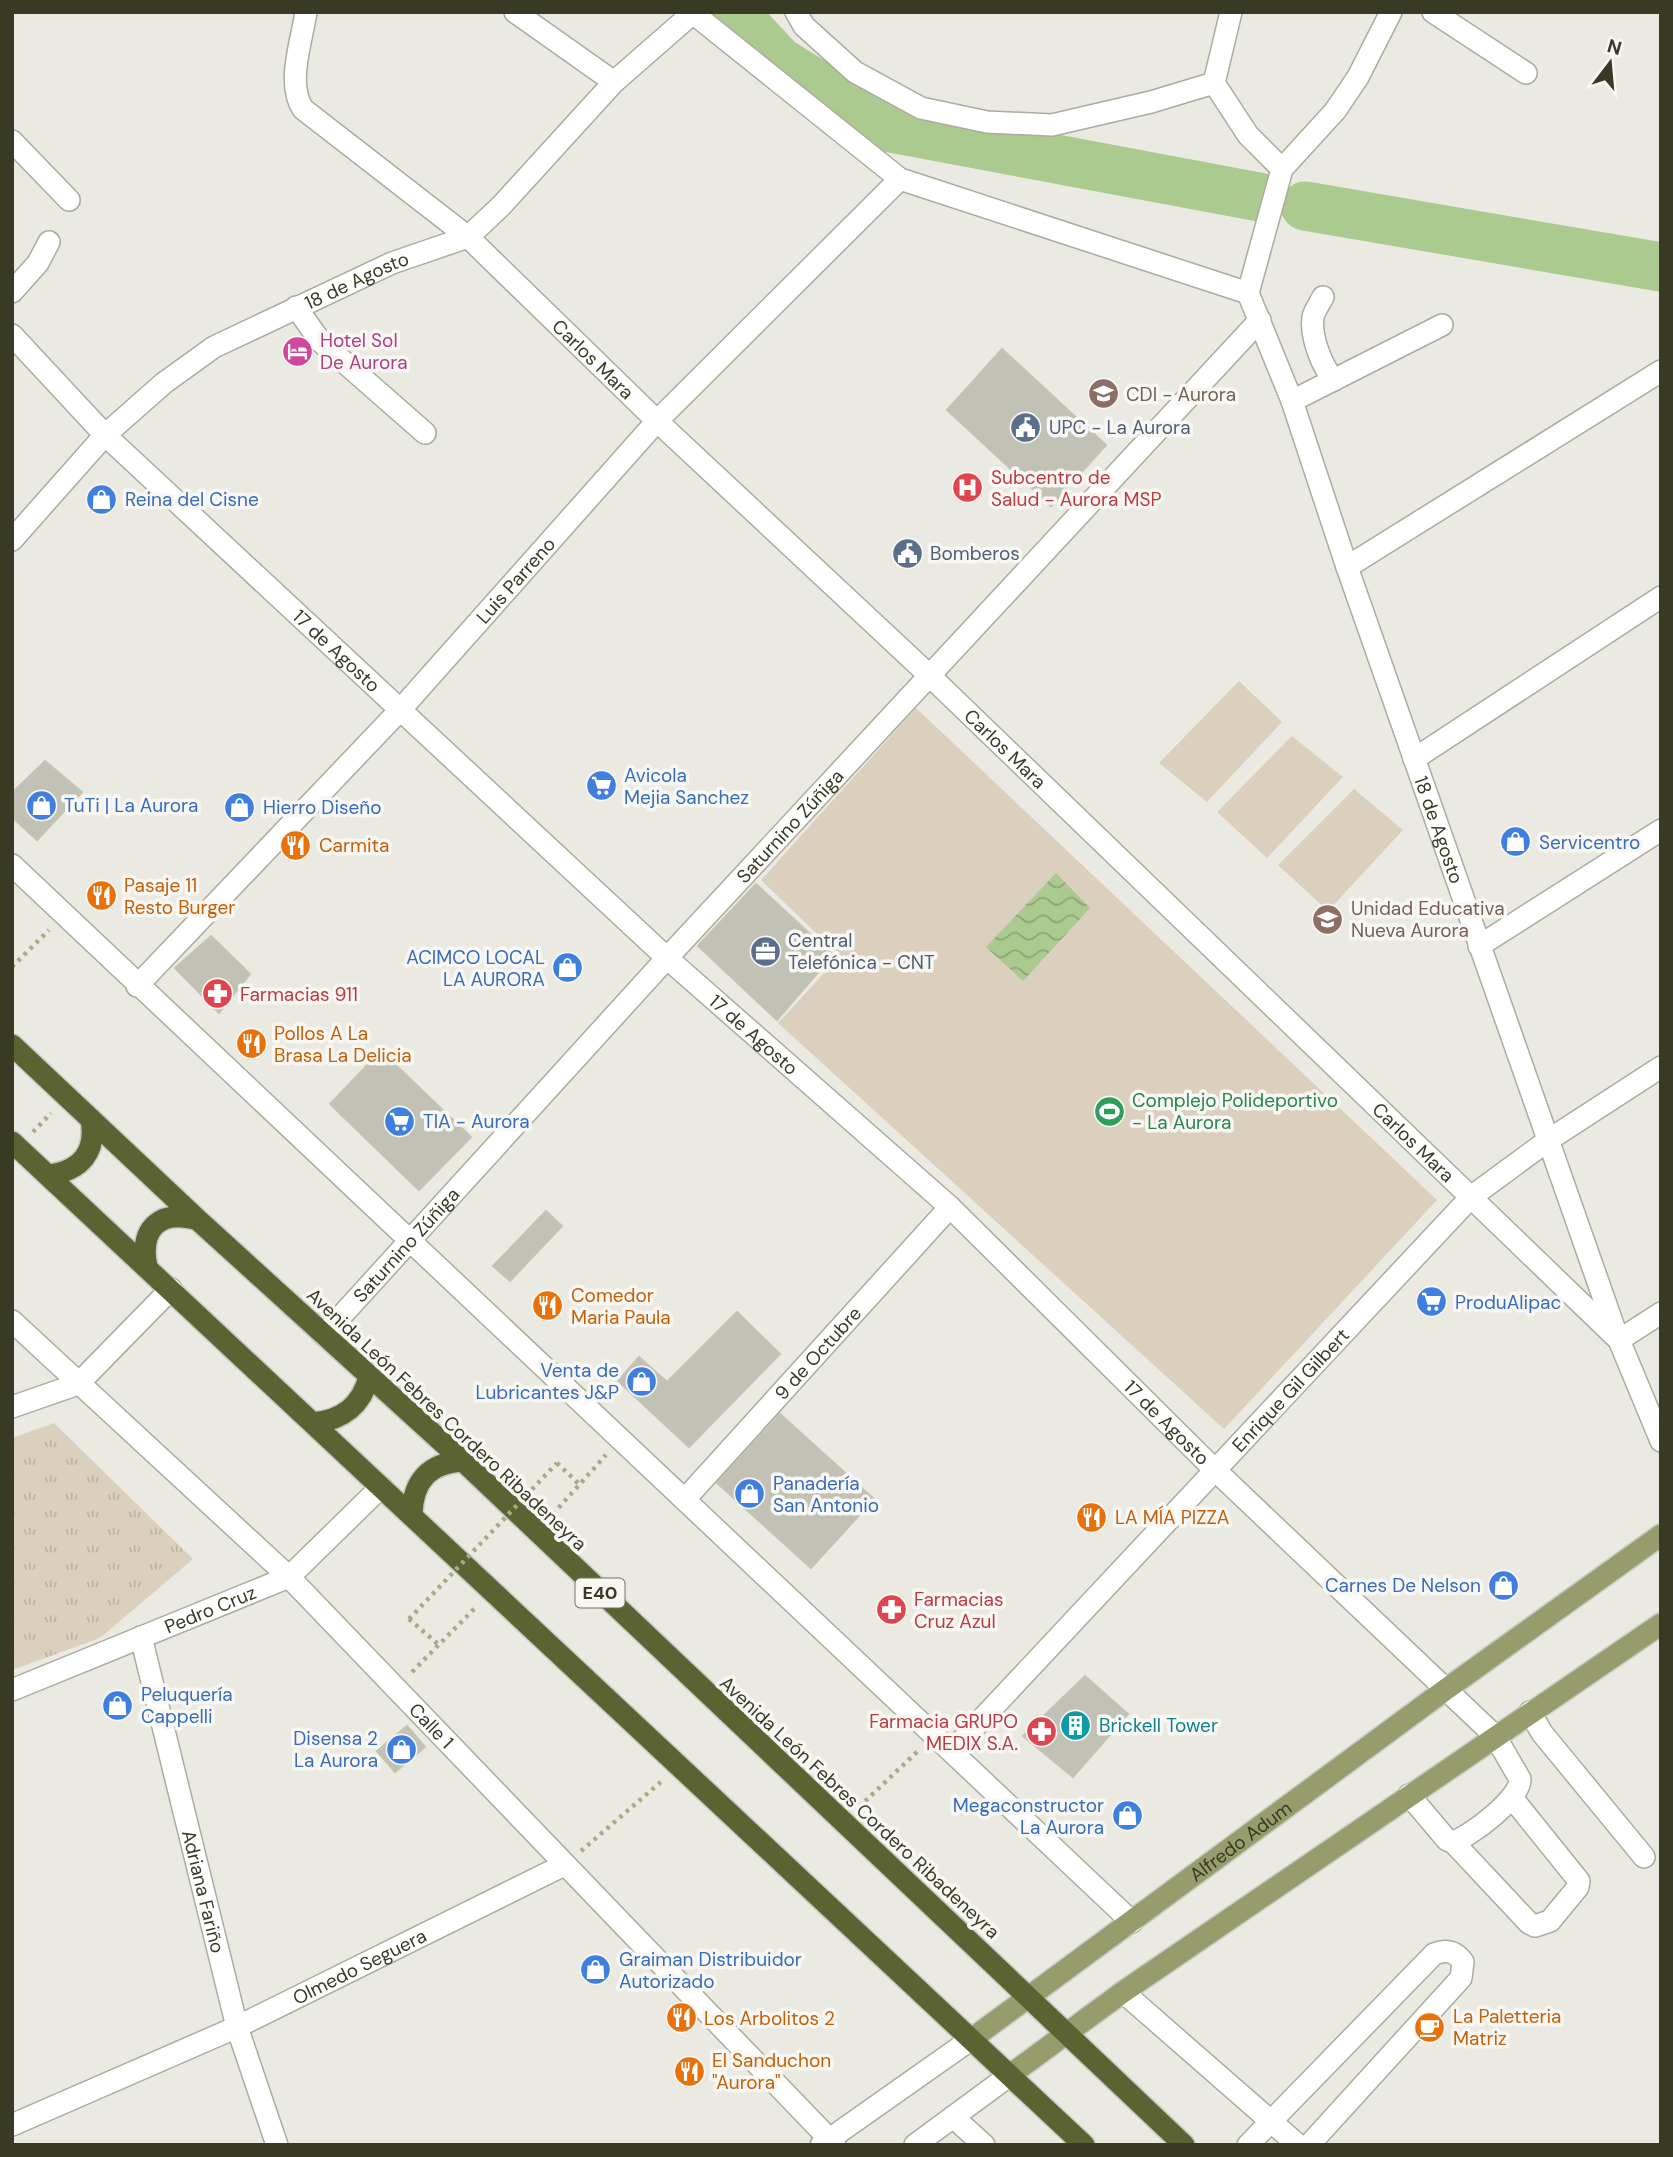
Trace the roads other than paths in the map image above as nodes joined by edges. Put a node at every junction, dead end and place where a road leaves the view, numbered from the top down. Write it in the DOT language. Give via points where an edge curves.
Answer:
graph roads {
  1 [pos="306,12"];
  2 [pos="514,12"];
  3 [pos="796,12"];
  4 [pos="1231,12"];
  5 [pos="1391,12"];
  6 [pos="1433,12"];
  7 [pos="694,13"];
  8 [pos="1526,73"];
  9 [pos="614,82"];
  10 [pos="1214,83"];
  11 [pos="12,141"];
  12 [pos="1282,169"];
  13 [pos="900,179"];
  14 [pos="69,200"];
  15 [pos="468,237"];
  16 [pos="49,242"];
  17 [pos="12,292"];
  18 [pos="1248,293"];
  19 [pos="1323,297"];
  20 [pos="296,307"];
  21 [pos="1260,320"];
  22 [pos="1442,325"];
  23 [pos="12,335"];
  24 [pos="1661,371"];
  25 [pos="1334,380"];
  26 [pos="1292,401"];
  27 [pos="657,421"];
  28 [pos="425,433"];
  29 [pos="105,435"];
  30 [pos="12,540"];
  31 [pos="1347,567"];
  32 [pos="1661,597"];
  33 [pos="930,676"];
  34 [pos="401,709"];
  35 [pos="1414,759"];
  36 [pos="1661,830"];
  37 [pos="12,865"];
  38 [pos="1479,946"];
  39 [pos="667,958"];
  40 [pos="137,986"];
  41 [pos="12,1045"];
  42 [pos="1661,1068"];
  43 [pos="91,1119"];
  44 [pos="1550,1139"];
  45 [pos="15,1145"];
  46 [pos="48,1175"];
  47 [pos="1471,1198"];
  48 [pos="950,1207"];
  49 [pos="198,1220"];
  50 [pos="410,1241"];
  51 [pos="146,1267"];
  52 [pos="171,1289"];
  53 [pos="1661,1312"];
  54 [pos="12,1321"];
  55 [pos="324,1335"];
  56 [pos="1619,1340"];
  57 [pos="369,1377"];
  58 [pos="78,1384"];
  59 [pos="12,1407"];
  60 [pos="313,1423"];
  61 [pos="1661,1441"];
  62 [pos="463,1461"];
  63 [pos="1214,1469"];
  64 [pos="382,1487"];
  65 [pos="686,1498"];
  66 [pos="412,1514"];
  67 [pos="1661,1535"];
  68 [pos="289,1577"];
  69 [pos="1661,1624"];
  70 [pos="141,1637"];
  71 [pos="12,1690"];
  72 [pos="1445,1690"];
  73 [pos="1530,1712"];
  74 [pos="1495,1736"];
  75 [pos="952,1751"];
  76 [pos="1409,1795"];
  77 [pos="1513,1799"];
  78 [pos="1454,1842"];
  79 [pos="1644,1857"];
  80 [pos="564,1865"];
  81 [pos="1132,1922"];
  82 [pos="1123,1992"];
  83 [pos="1030,1997"];
  84 [pos="237,2027"];
  85 [pos="1067,2033"];
  86 [pos="973,2038"];
  87 [pos="1010,2075"];
  88 [pos="953,2117"];
  89 [pos="1273,2120"];
  90 [pos="12,2125"];
  91 [pos="829,2143"];
  92 [pos="277,2145"];
  93 [pos="915,2145"];
  94 [pos="984,2145"];
  95 [pos="1084,2145"];
  96 [pos="1184,2145"];
  97 [pos="1248,2145"];
  98 [pos="1298,2145"];
  99 [pos="1309,2145"];
  1 -- 15 [label="street, Carlos Mara" via="295,88 303,109"];
  2 -- 9 [label="street"];
  3 -- 10 [label="street" via="804,26 855,72 921,108 988,122 1052,125"];
  4 -- 10 [label="street"];
  5 -- 12 [label="street" via="1335,111"];
  6 -- 8 [label="street"];
  7 -- 9 [label="street, 18 de Agosto"];
  7 -- 13 [label="street"];
  9 -- 15 [label="street, 18 de Agosto"];
  10 -- 12 [label="street" via="1248,135"];
  11 -- 14 [label="street"];
  12 -- 18 [label="street"];
  13 -- 18 [label="street"];
  13 -- 27 [label="street, Luis Parreno"];
  15 -- 20 [label="street, 18 de Agosto" via="392,263"];
  15 -- 27 [label="street, Carlos Mara"];
  16 -- 17 [label="street" via="38,263"];
  18 -- 21 [label="street, 18 de Agosto"];
  19 -- 25 [label="street" via="1313,316 1315,337"];
  20 -- 28 [label="street" via="320,341"];
  20 -- 29 [label="street, 18 de Agosto" via="214,347"];
  21 -- 26 [label="street, 18 de Agosto"];
  21 -- 33 [label="street, Saturnino Zúñiga"];
  22 -- 25 [label="street"];
  23 -- 29 [label="street, 17 de Agosto"];
  24 -- 31 [label="street"];
  25 -- 26 [label="street"];
  26 -- 31 [label="street, 18 de Agosto"];
  27 -- 33 [label="street, Carlos Mara"];
  27 -- 34 [label="street, Luis Parreno"];
  29 -- 30 [label="street, 18 de Agosto"];
  29 -- 34 [label="street, 17 de Agosto"];
  31 -- 35 [label="street, 18 de Agosto"];
  32 -- 35 [label="street"];
  33 -- 39 [label="street, Saturnino Zúñiga"];
  33 -- 47 [label="street, Carlos Mara"];
  34 -- 39 [label="street, 17 de Agosto"];
  34 -- 40 [label="street, Luis Parreno"];
  35 -- 38 [label="street, 18 de Agosto"];
  36 -- 38 [label="street"];
  37 -- 40 [label="street"];
  38 -- 44 [label="street, 18 de Agosto"];
  39 -- 48 [label="street, 17 de Agosto"];
  39 -- 50 [label="street, Saturnino Zúñiga"];
  40 -- 50 [label="street"];
  41 -- 43 [label="highway, Avenida León Febres Cordero Ribadeneyra / E40"];
  42 -- 44 [label="street, Enrique Gil Gilbert"];
  43 -- 46 [label="highway" via="94,1136 90,1152 72,1169"];
  43 -- 49 [label="highway, Avenida León Febres Cordero Ribadeneyra / E40"];
  44 -- 47 [label="street, Enrique Gil Gilbert"];
  44 -- 56 [label="street, 18 de Agosto"];
  45 -- 46 [label="highway"];
  46 -- 51 [label="highway"];
  47 -- 56 [label="street, Carlos Mara"];
  47 -- 63 [label="street, Enrique Gil Gilbert"];
  48 -- 63 [label="street, 17 de Agosto"];
  48 -- 65 [label="street, 9 de Octubre"];
  49 -- 51 [label="highway" via="180,1215 162,1219 149,1231 143,1249"];
  49 -- 55 [label="highway, Avenida León Febres Cordero Ribadeneyra / E40"];
  50 -- 55 [label="street, Saturnino Zúñiga"];
  50 -- 65 [label="street"];
  51 -- 52 [label="highway"];
  52 -- 58 [label="street"];
  52 -- 60 [label="highway"];
  53 -- 56 [label="street"];
  54 -- 58 [label="street, Calle 1"];
  55 -- 57 [label="highway, Avenida León Febres Cordero Ribadeneyra / E40"];
  56 -- 61 [label="street, Carlos Mara"];
  57 -- 60 [label="highway" via="365,1392 344,1416"];
  57 -- 62 [label="highway, Avenida León Febres Cordero Ribadeneyra / E40"];
  58 -- 59 [label="street"];
  58 -- 68 [label="street, Calle 1"];
  60 -- 64 [label="highway"];
  62 -- 66 [label="highway" via="438,1465 419,1480 412,1496"];
  62 -- 83 [label="highway, Avenida León Febres Cordero Ribadeneyra / E40"];
  63 -- 72 [label="street, 17 de Agosto"];
  63 -- 75 [label="street, Enrique Gil Gilbert"];
  64 -- 66 [label="highway"];
  64 -- 68 [label="street, Pedro Cruz"];
  65 -- 75 [label="street"];
  66 -- 86 [label="highway"];
  67 -- 72 [label="main road, Alfredo Adum"];
  68 -- 70 [label="street, Pedro Cruz"];
  68 -- 80 [label="street, Calle 1"];
  69 -- 73 [label="main road"];
  70 -- 71 [label="street, Pedro Cruz"];
  70 -- 84 [label="street, Adriana Fariño"];
  72 -- 74 [label="street, 17 de Agosto"];
  72 -- 81 [label="main road, Alfredo Adum"];
  73 -- 74 [label="main road"];
  73 -- 79 [label="street" via="1542,1733"];
  74 -- 76 [label="main road"];
  74 -- 77 [label="street, 17 de Agosto" via="1520,1779"];
  75 -- 81 [label="street"];
  76 -- 78 [label="street" via="1447,1840"];
  76 -- 82 [label="main road"];
  77 -- 78 [label="street"];
  77 -- 78 [label="street" via="1579,1881 1550,1920 1535,1926 1529,1923"];
  80 -- 84 [label="street, Olmedo Seguera"];
  80 -- 91 [label="street, Calle 1"];
  81 -- 83 [label="main road, Alfredo Adum"];
  82 -- 85 [label="main road"];
  82 -- 89 [label="street"];
  83 -- 85 [label="highway, Avenida León Febres Cordero Ribadeneyra / E40"];
  83 -- 86 [label="main road, Alfredo Adum"];
  84 -- 90 [label="street, Olmedo Seguera"];
  84 -- 92 [label="street, Adriana Fariño"];
  85 -- 87 [label="main road"];
  85 -- 96 [label="highway, Avenida León Febres Cordero Ribadeneyra / E40"];
  86 -- 87 [label="highway"];
  86 -- 91 [label="street, Alfredo Adum"];
  87 -- 88 [label="street"];
  87 -- 95 [label="highway"];
  88 -- 93 [label="street"];
  88 -- 94 [label="street"];
  89 -- 97 [label="street"];
  89 -- 98 [label="street"];
  89 -- 99 [label="street" via="1434,1954 1454,1953 1463,1962 1461,1978"];
}
